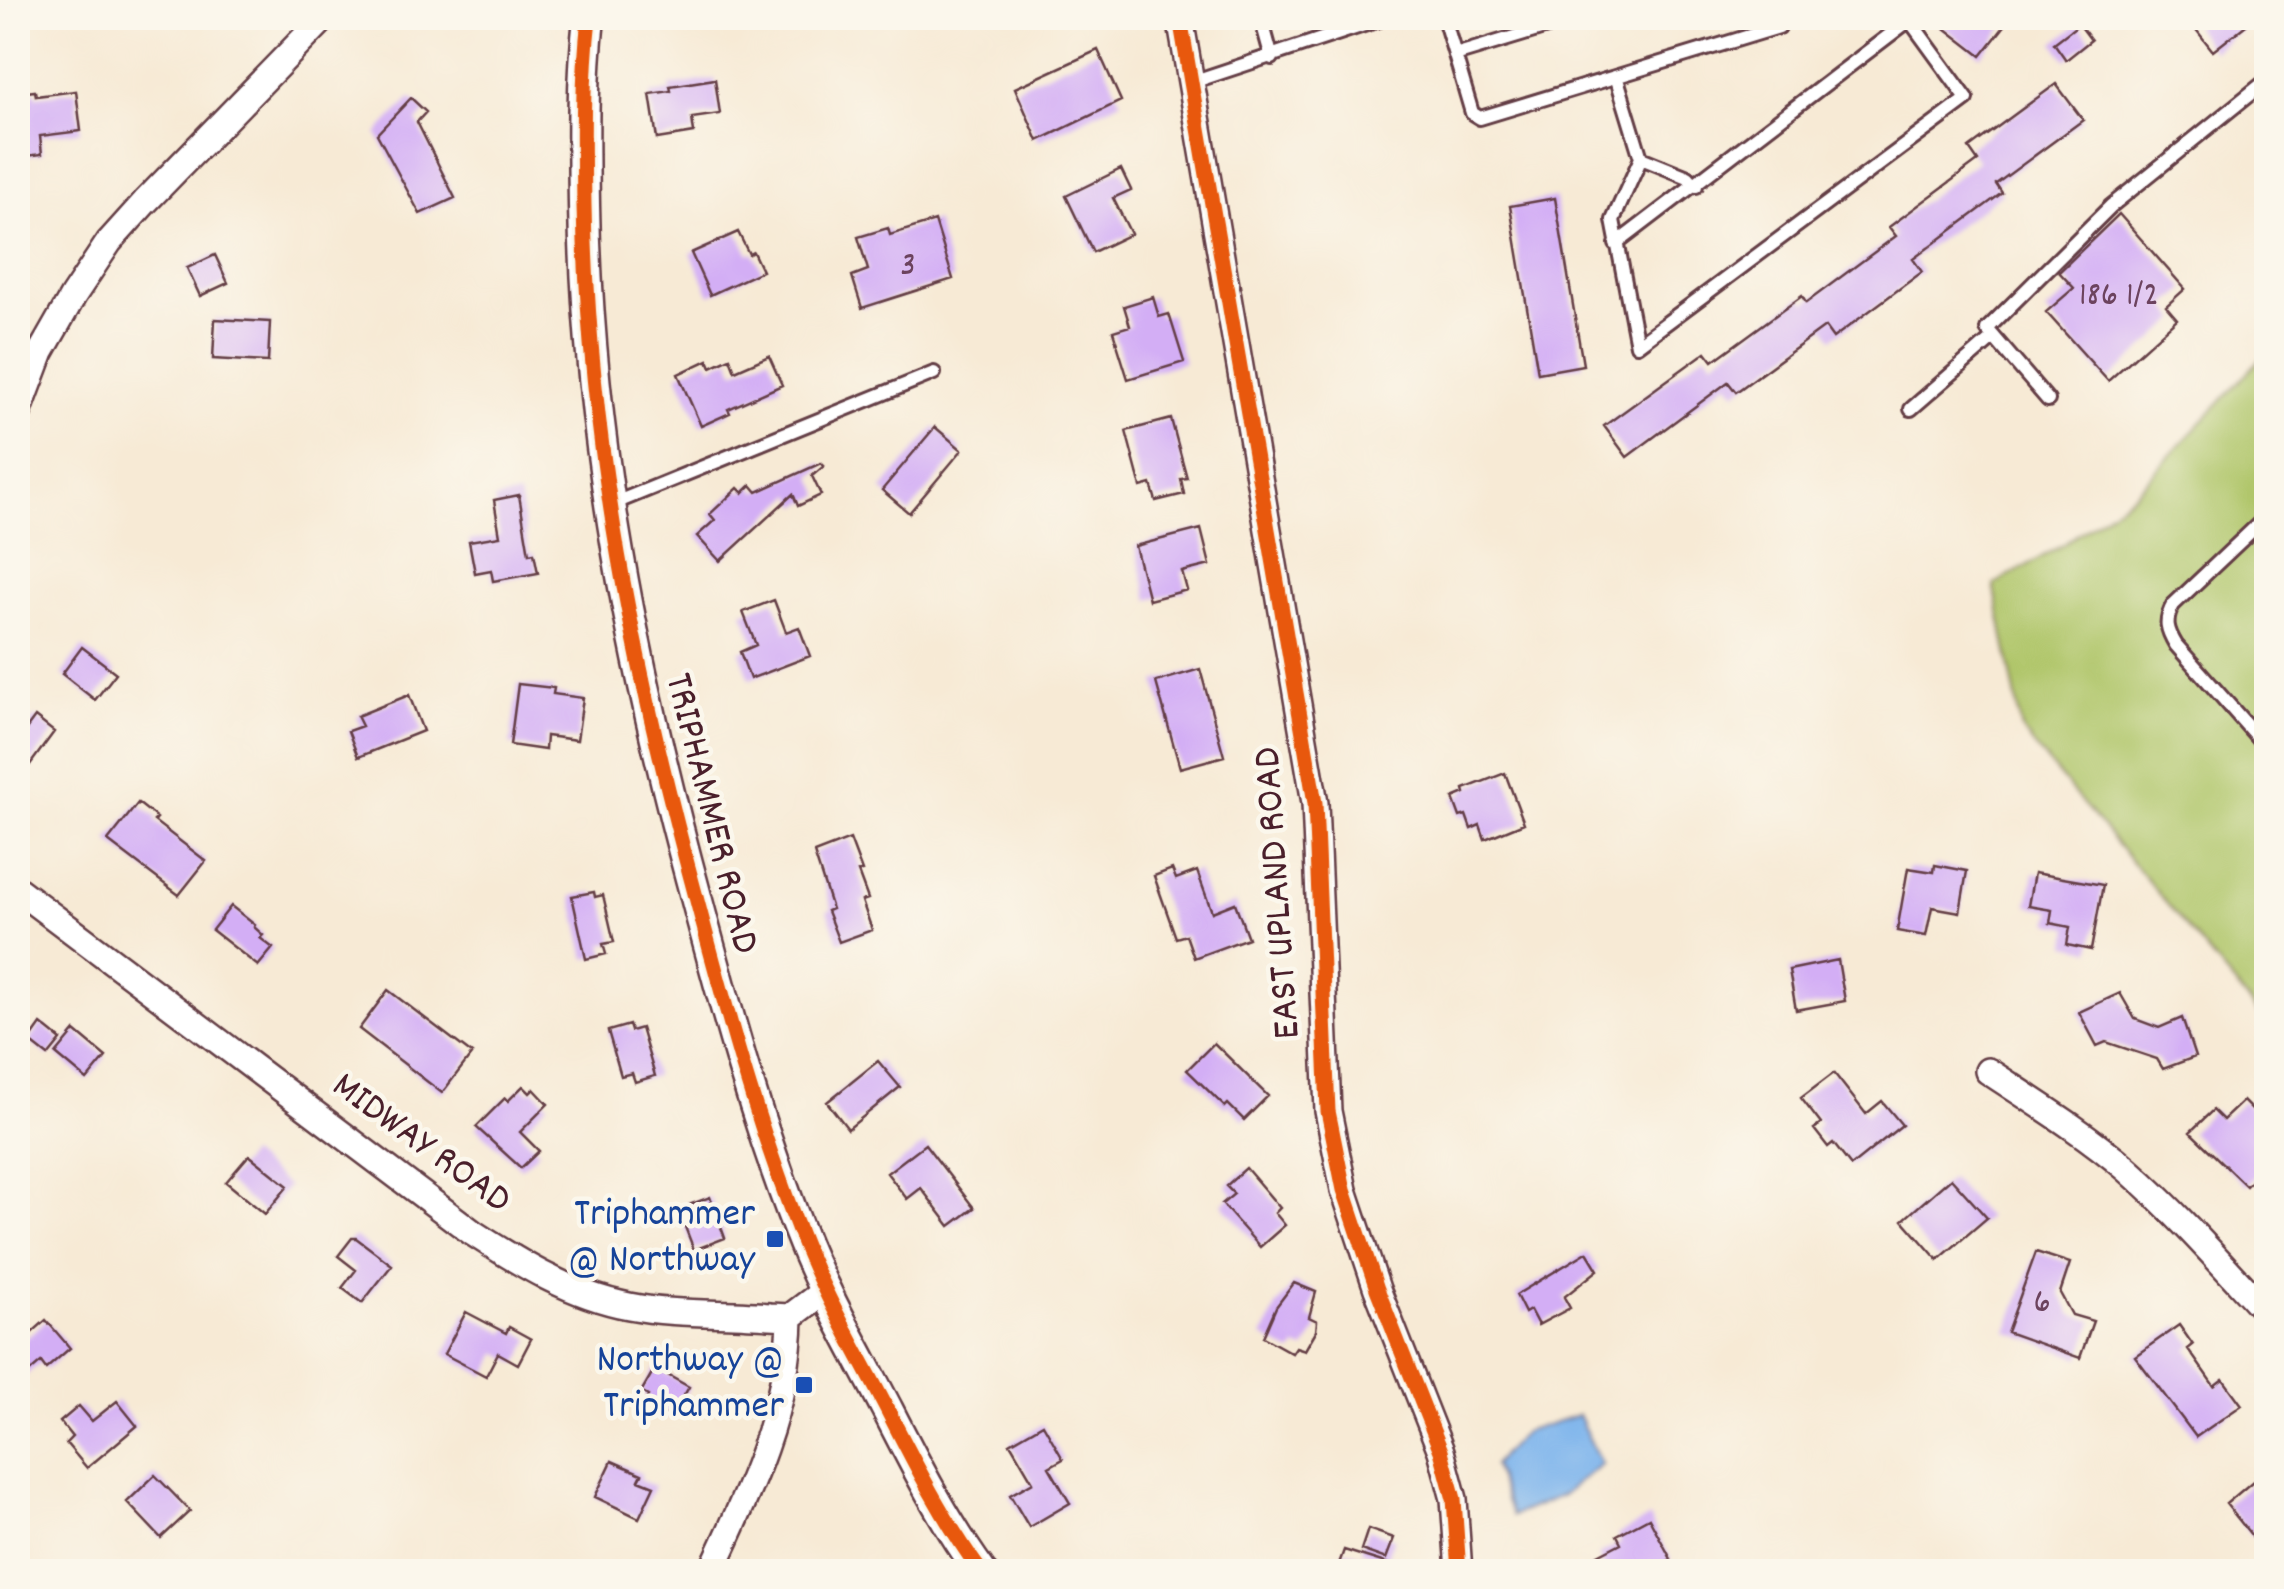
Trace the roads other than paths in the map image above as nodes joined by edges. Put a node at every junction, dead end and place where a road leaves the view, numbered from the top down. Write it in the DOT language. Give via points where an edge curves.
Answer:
graph roads {
  1 [pos="324,18"];
  2 [pos="588,18"];
  3 [pos="1180,18"];
  4 [pos="1261,18"];
  5 [pos="1385,18"];
  6 [pos="1444,18"];
  7 [pos="1572,18"];
  8 [pos="1781,18"];
  9 [pos="1908,19"];
  10 [pos="1455,55"];
  11 [pos="1272,58"];
  12 [pos="1617,79"];
  13 [pos="2266,81"];
  14 [pos="1192,82"];
  15 [pos="1642,158"];
  16 [pos="1696,186"];
  17 [pos="1616,244"];
  18 [pos="1994,338"];
  19 [pos="934,373"];
  20 [pos="2048,400"];
  21 [pos="1911,409"];
  22 [pos="18,412"];
  23 [pos="608,506"];
  24 [pos="2266,517"];
  25 [pos="2266,748"];
  26 [pos="18,890"];
  27 [pos="1988,1071"];
  28 [pos="827,1289"];
  29 [pos="2266,1312"];
  30 [pos="790,1317"];
  31 [pos="710,1572"];
  32 [pos="981,1572"];
  33 [pos="1460,1572"];
  1 -- 22 [label="street" via="110,242 42,352"];
  2 -- 23 [label="street, TRIPHAMMER ROAD" via="584,242 592,390"];
  3 -- 14 [label="street, EAST UPLAND ROAD"];
  4 -- 11 [label="lane"];
  5 -- 11 [label="lane"];
  6 -- 10 [label="lane"];
  7 -- 10 [label="lane"];
  8 -- 12 [label="lane" via="1779,27"];
  9 -- 16 [label="lane"];
  9 -- 17 [label="lane" via="1967,99 1637,345"];
  10 -- 12 [label="lane" via="1472,112 1480,118"];
  11 -- 14 [label="lane"];
  12 -- 15 [label="lane"];
  13 -- 18 [label="lane" via="2111,206 1987,329"];
  14 -- 33 [label="street, EAST UPLAND ROAD" via="1315,802 1328,1111 1344,1190 1441,1451 1454,1498"];
  15 -- 16 [label="lane"];
  15 -- 17 [label="lane" via="1614,220"];
  16 -- 17 [label="lane"];
  18 -- 20 [label="lane"];
  18 -- 21 [label="lane"];
  19 -- 23 [label="lane"];
  23 -- 28 [label="street, TRIPHAMMER ROAD" via="645,696 725,1007 800,1235"];
  24 -- 25 [label="lane" via="2166,618 2176,646"];
  26 -- 30 [label="street, MIDWAY ROAD" via="522,1264 628,1306"];
  27 -- 29 [label="street" via="2126,1168"];
  28 -- 30 [label="street"];
  28 -- 32 [label="street, TRIPHAMMER ROAD" via="919,1471"];
  30 -- 31 [label="street" via="778,1404 745,1500"];
}
